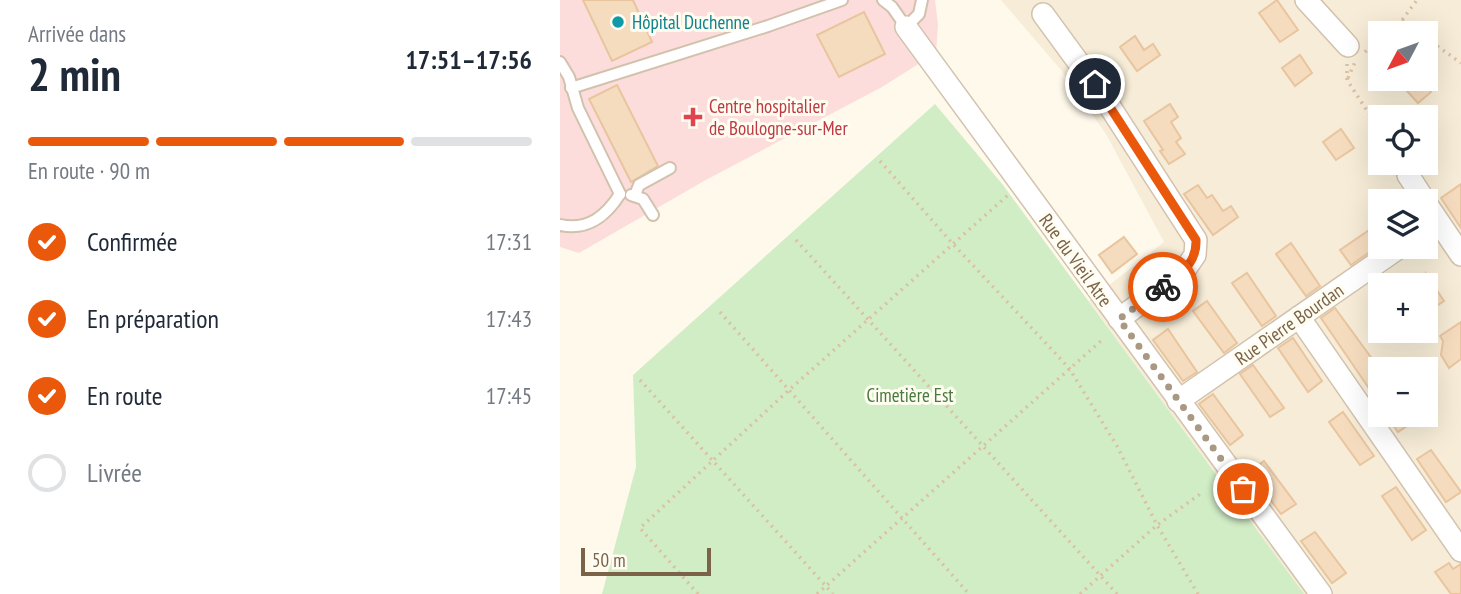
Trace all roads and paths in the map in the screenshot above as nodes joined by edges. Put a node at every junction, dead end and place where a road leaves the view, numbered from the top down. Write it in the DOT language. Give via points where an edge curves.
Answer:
graph roads {
  1 [pos="842,0"];
  2 [pos="883,0"];
  3 [pos="922,0"];
  4 [pos="1306,0"];
  5 [pos="1418,0"];
  6 [pos="1043,14"];
  7 [pos="1402,20"];
  8 [pos="906,27"];
  9 [pos="1348,46"];
  10 [pos="1438,47"];
  11 [pos="1368,49"];
  12 [pos="560,62"];
  13 [pos="1461,63"];
  14 [pos="1347,80"];
  15 [pos="572,88"];
  16 [pos="1368,112"];
  17 [pos="880,161"];
  18 [pos="670,168"];
  19 [pos="1408,175"];
  20 [pos="1021,185"];
  21 [pos="1416,189"];
  22 [pos="620,194"];
  23 [pos="635,195"];
  24 [pos="653,215"];
  25 [pos="560,225"];
  26 [pos="1438,225"];
  27 [pos="796,240"];
  28 [pos="953,244"];
  29 [pos="1461,254"];
  30 [pos="1383,259"];
  31 [pos="720,312"];
  32 [pos="1299,317"];
  33 [pos="1119,319"];
  34 [pos="868,320"];
  35 [pos="1102,340"];
  36 [pos="1069,368"];
  37 [pos="639,380"];
  38 [pos="789,390"];
  39 [pos="1178,401"];
  40 [pos="985,446"];
  41 [pos="713,462"];
  42 [pos="1203,492"];
  43 [pos="903,519"];
  44 [pos="1157,525"];
  45 [pos="1461,551"];
  46 [pos="1101,575"];
  47 [pos="826,586"];
  48 [pos="698,594"];
  49 [pos="817,594"];
  50 [pos="834,594"];
  51 [pos="969,594"];
  52 [pos="1080,594"];
  53 [pos="1117,594"];
  54 [pos="1198,594"];
  55 [pos="1321,594"];
  1 -- 15 [label="lane"];
  2 -- 8 [label="lane"];
  3 -- 8 [label="lane" via="919,14"];
  4 -- 9 [label="street"];
  5 -- 7 [label="path"];
  6 -- 33 [label="street" via="1103,96 1196,240 1195,255 1184,271"];
  8 -- 20 [label="street, Rue du Vieil Atre"];
  9 -- 14 [label="path"];
  10 -- 13 [label="path"];
  11 -- 14 [label="path" via="1357,59"];
  12 -- 15 [label="lane"];
  14 -- 16 [label="path"];
  15 -- 22 [label="lane"];
  17 -- 28 [label="path"];
  18 -- 23 [label="lane" via="639,185"];
  19 -- 21 [label="street"];
  20 -- 28 [label="path"];
  20 -- 33 [label="street, Rue du Vieil Atre"];
  22 -- 23 [label="lane"];
  22 -- 25 [label="lane" via="593,222 577,227"];
  23 -- 24 [label="lane"];
  26 -- 29 [label="street"];
  27 -- 34 [label="path"];
  28 -- 34 [label="path"];
  28 -- 36 [label="path"];
  30 -- 32 [label="street, Rue Pierre Bourdan"];
  31 -- 38 [label="path"];
  32 -- 39 [label="street, Rue Pierre Bourdan"];
  32 -- 45 [label="street"];
  33 -- 39 [label="street, Rue du Vieil Atre"];
  34 -- 38 [label="path"];
  34 -- 40 [label="path"];
  35 -- 36 [label="path"];
  36 -- 40 [label="path"];
  36 -- 44 [label="path" via="1117,446"];
  37 -- 41 [label="path"];
  38 -- 41 [label="path"];
  38 -- 43 [label="path"];
  39 -- 55 [label="street, Rue du Vieil Atre"];
  40 -- 43 [label="path"];
  40 -- 46 [label="path"];
  41 -- 47 [label="path"];
  41 -- 48 [label="path" via="640,528"];
  42 -- 44 [label="path"];
  43 -- 47 [label="path"];
  43 -- 51 [label="path"];
  44 -- 46 [label="path"];
  44 -- 54 [label="path"];
  46 -- 52 [label="path"];
  46 -- 53 [label="path"];
  47 -- 49 [label="path"];
  47 -- 50 [label="path"];
}
